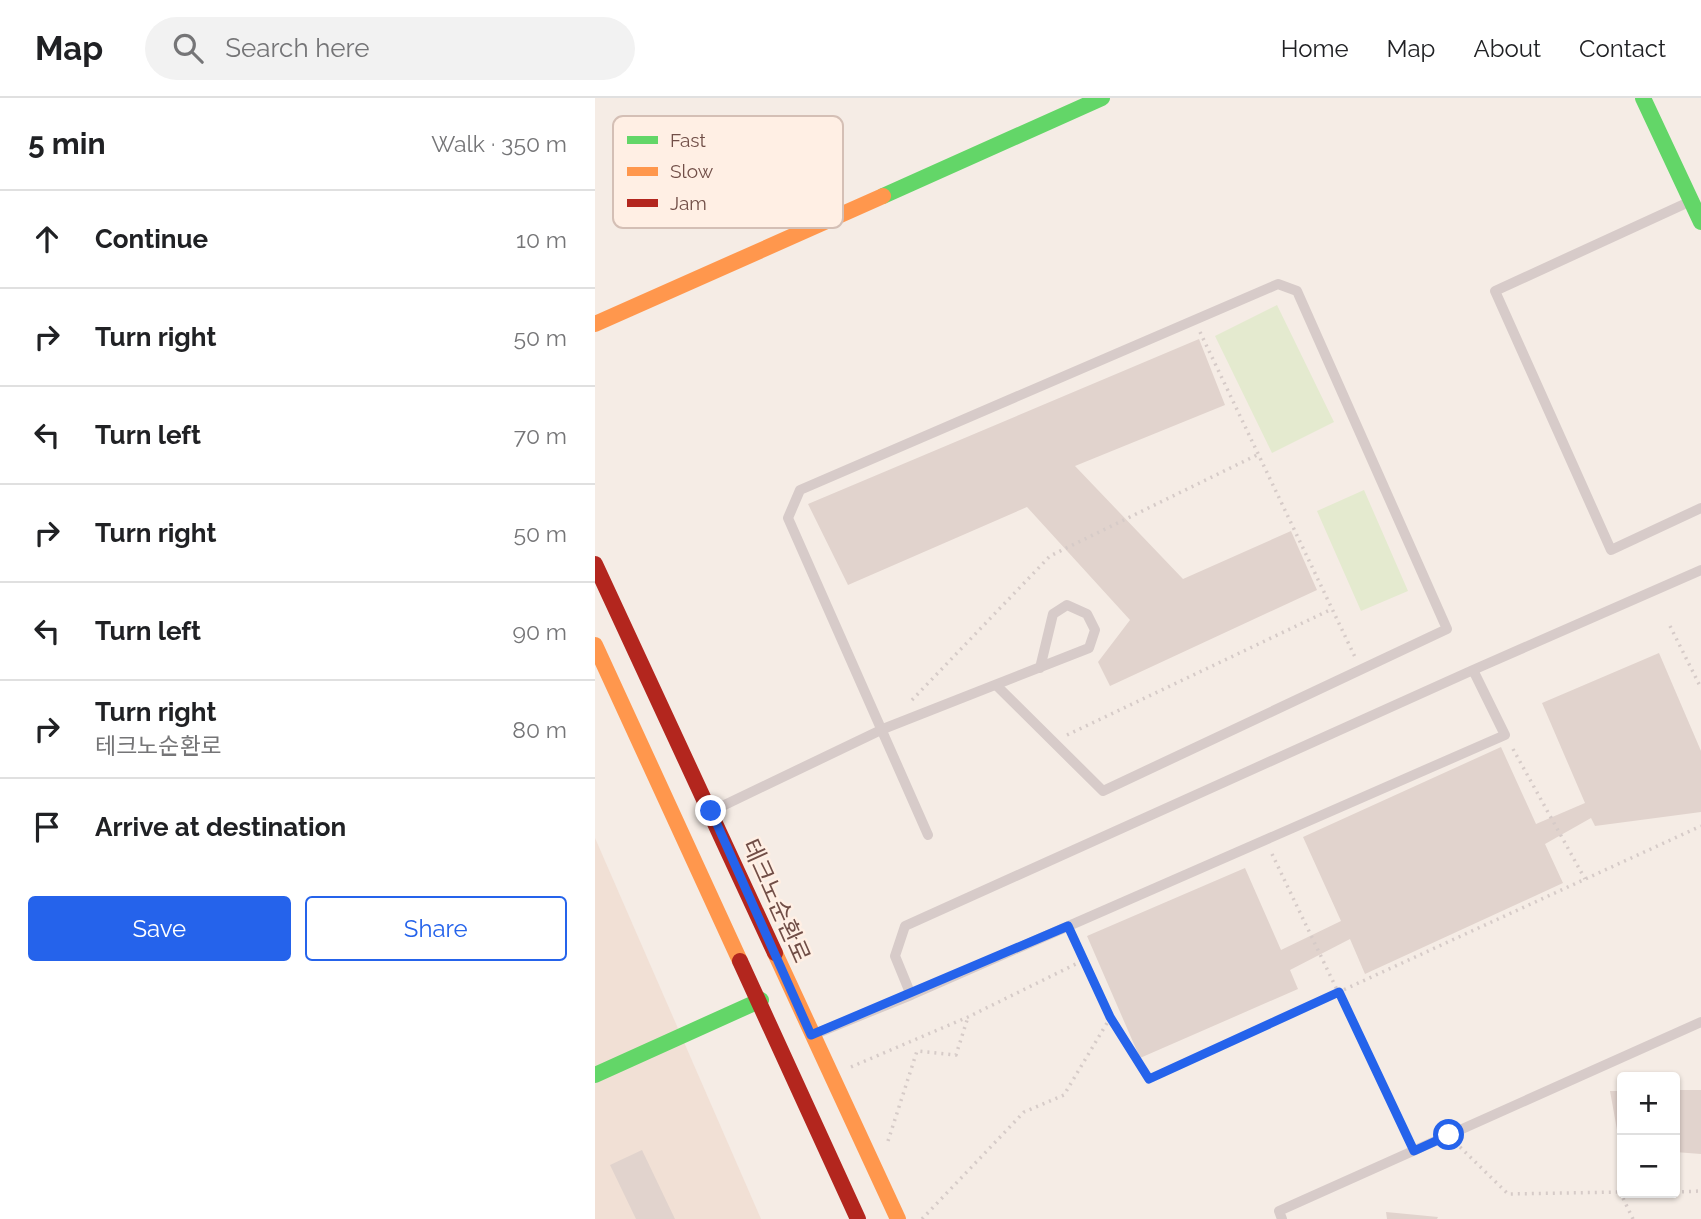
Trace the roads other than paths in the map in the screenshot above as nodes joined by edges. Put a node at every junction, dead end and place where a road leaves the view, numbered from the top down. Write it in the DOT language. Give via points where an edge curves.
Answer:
graph roads {
  1 [pos="1103,98"];
  2 [pos="1643,98"];
  3 [pos="1691,201"];
  4 [pos="843,214"];
  5 [pos="1701,222"];
  6 [pos="811,228"];
  7 [pos="595,324"];
  8 [pos="1701,508"];
  9 [pos="595,564"];
  10 [pos="1701,570"];
  11 [pos="595,645"];
  12 [pos="1040,668"];
  13 [pos="1473,670"];
  14 [pos="996,685"];
  15 [pos="883,729"];
  16 [pos="711,811"];
  17 [pos="928,835"];
  18 [pos="911,995"];
  19 [pos="761,1000"];
  20 [pos="1701,1023"];
  21 [pos="811,1035"];
  22 [pos="595,1075"];
  23 [pos="858,1219"];
  24 [pos="898,1219"];
  25 [pos="1282,1219"];
  1 -- 4 [label="street"];
  2 -- 3 [label="street"];
  3 -- 5 [label="street"];
  3 -- 8 [label="lane" via="1495,291 1611,550"];
  6 -- 7 [label="street"];
  9 -- 16 [label="street, 테크노순환로"];
  10 -- 13 [label="lane"];
  11 -- 19 [label="street"];
  12 -- 12 [label="lane" via="1089,648 1094,630 1087,614 1066,605 1053,614"];
  12 -- 14 [label="lane"];
  13 -- 18 [label="lane" via="905,926 895,956"];
  13 -- 18 [label="lane" via="1505,735"];
  14 -- 15 [label="lane"];
  14 -- 15 [label="lane" via="1103,791 1447,629 1297,291 1278,284 800,490 788,518"];
  15 -- 16 [label="lane"];
  15 -- 17 [label="lane"];
  16 -- 21 [label="street, 테크노순환로"];
  18 -- 21 [label="lane"];
  19 -- 22 [label="street"];
  19 -- 23 [label="street"];
  20 -- 25 [label="lane" via="1279,1212"];
  21 -- 24 [label="street, 테크노순환로"];
}
